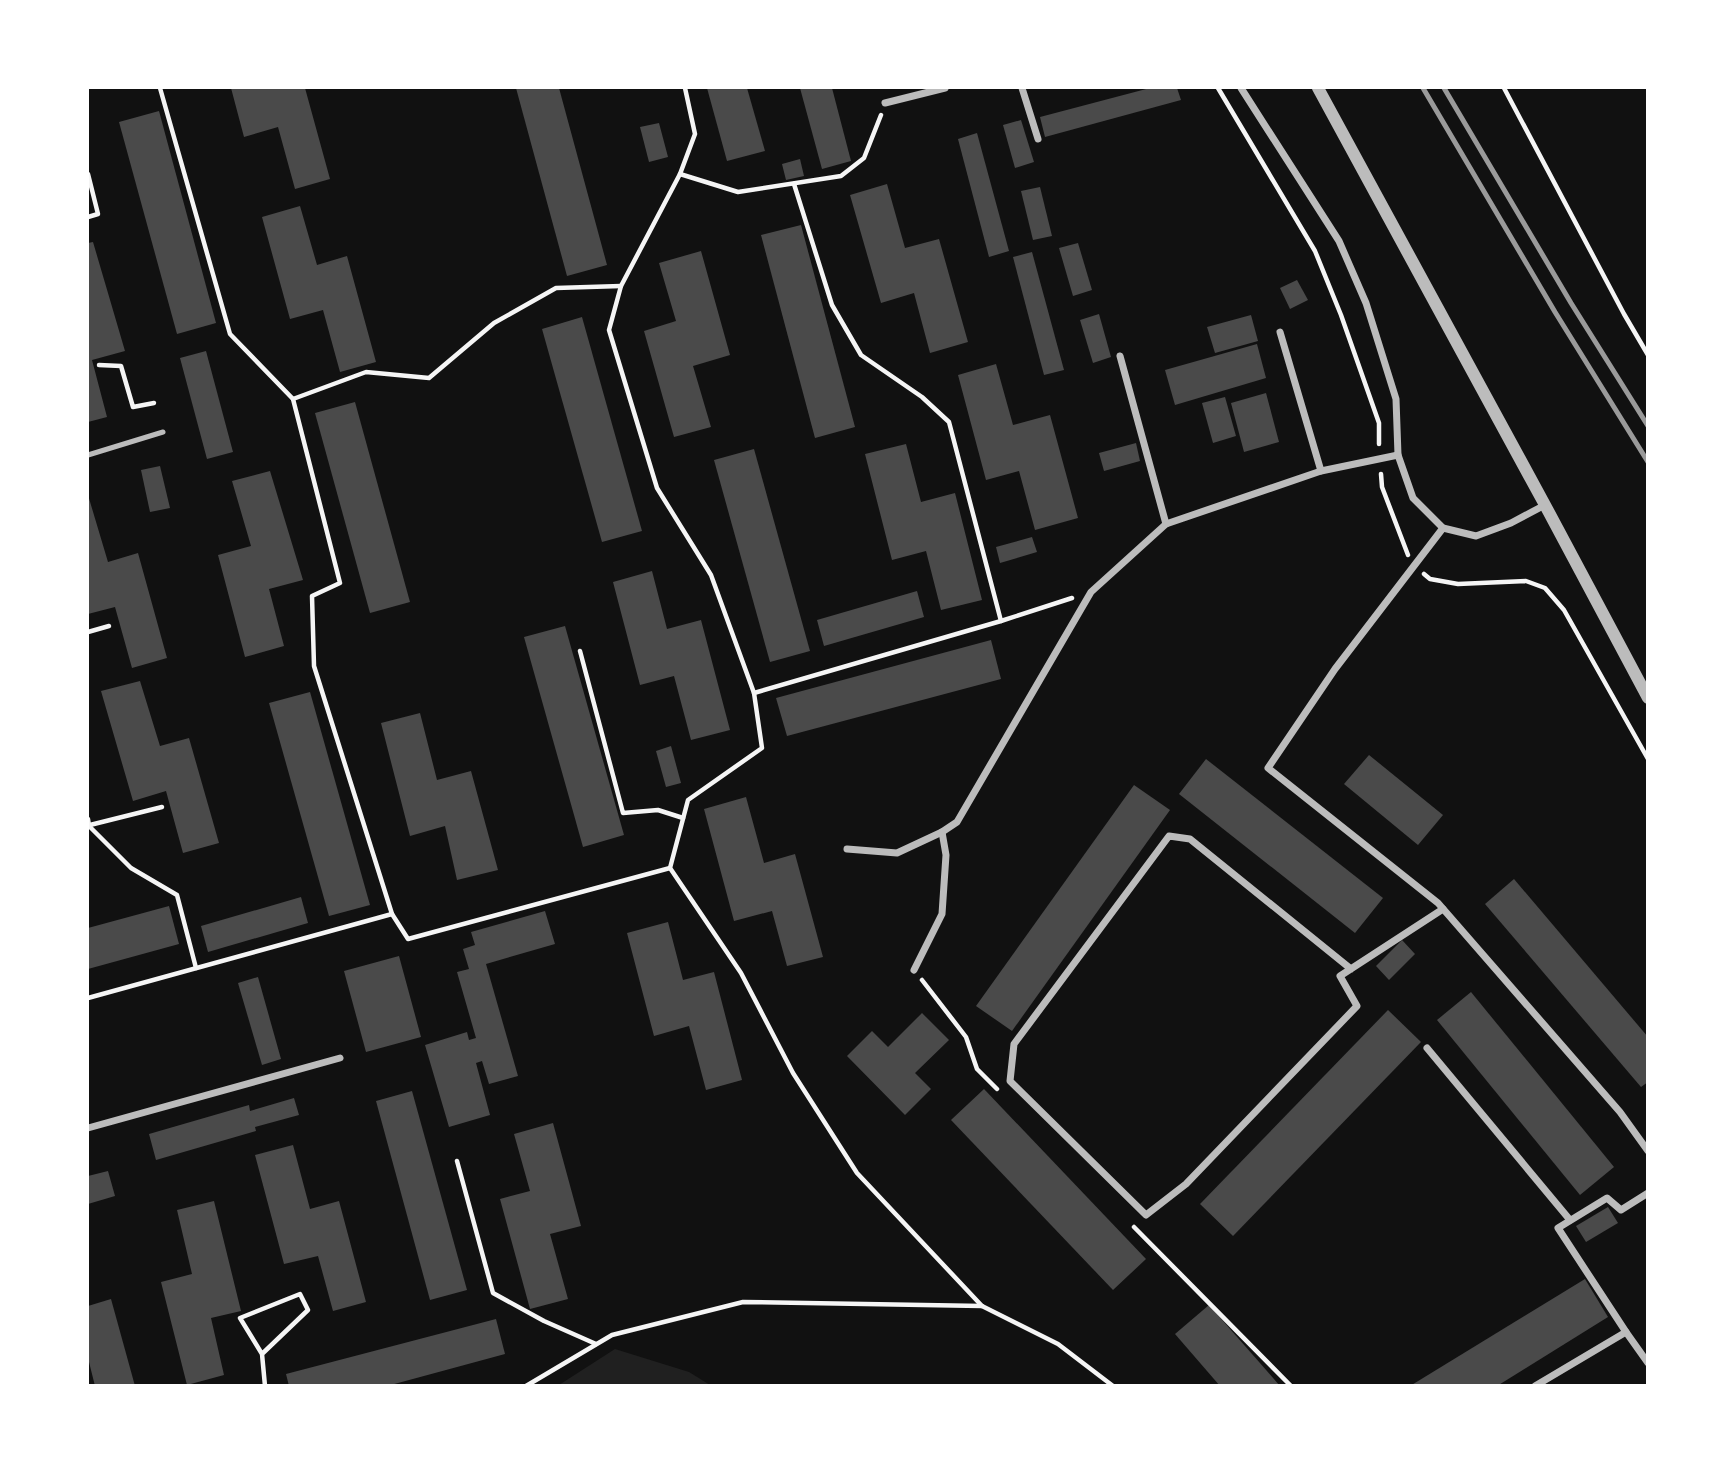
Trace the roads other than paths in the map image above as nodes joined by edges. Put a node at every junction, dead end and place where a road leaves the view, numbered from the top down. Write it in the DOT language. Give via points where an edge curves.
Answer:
graph roads {
  1 [pos="945,88"];
  2 [pos="1022,88"];
  3 [pos="1241,88"];
  4 [pos="1318,88"];
  5 [pos="885,103"];
  6 [pos="1038,139"];
  7 [pos="1280,332"];
  8 [pos="1120,356"];
  9 [pos="163,432"];
  10 [pos="88,455"];
  11 [pos="1398,455"];
  12 [pos="1321,471"];
  13 [pos="1545,505"];
  14 [pos="1166,524"];
  15 [pos="1443,528"];
  16 [pos="1647,698"];
  17 [pos="942,832"];
  18 [pos="847,849"];
  19 [pos="1443,909"];
  20 [pos="1351,969"];
  21 [pos="914,970"];
  22 [pos="1427,1048"];
  23 [pos="340,1058"];
  24 [pos="88,1128"];
  25 [pos="1647,1151"];
  26 [pos="1647,1193"];
  27 [pos="1570,1220"];
  28 [pos="1626,1332"];
  29 [pos="1647,1363"];
  30 [pos="1535,1385"];
  1 -- 5 [label="street"];
  2 -- 6 [label="street"];
  3 -- 11 [label="street" via="1339,241 1366,303 1396,399"];
  4 -- 13 [label="street"];
  7 -- 12 [label="street"];
  8 -- 14 [label="street"];
  9 -- 10 [label="lane"];
  11 -- 12 [label="street"];
  11 -- 15 [label="street" via="1413,498"];
  12 -- 14 [label="street"];
  13 -- 15 [label="street" via="1476,536"];
  13 -- 16 [label="street"];
  14 -- 17 [label="street" via="1091,592 957,822"];
  15 -- 19 [label="street" via="1335,669 1268,768"];
  17 -- 18 [label="street" via="898,853"];
  17 -- 21 [label="street" via="946,855 942,914"];
  19 -- 20 [label="street"];
  19 -- 25 [label="street" via="1620,1112"];
  20 -- 20 [label="street" via="1340,976 1357,1006 1186,1184 1146,1215 1010,1081 1014,1044 1169,836 1190,839"];
  22 -- 27 [label="street"];
  23 -- 24 [label="street"];
  26 -- 27 [label="street" via="1621,1210 1607,1198"];
  27 -- 28 [label="street" via="1558,1228"];
  28 -- 29 [label="street"];
  28 -- 30 [label="street"];
}
